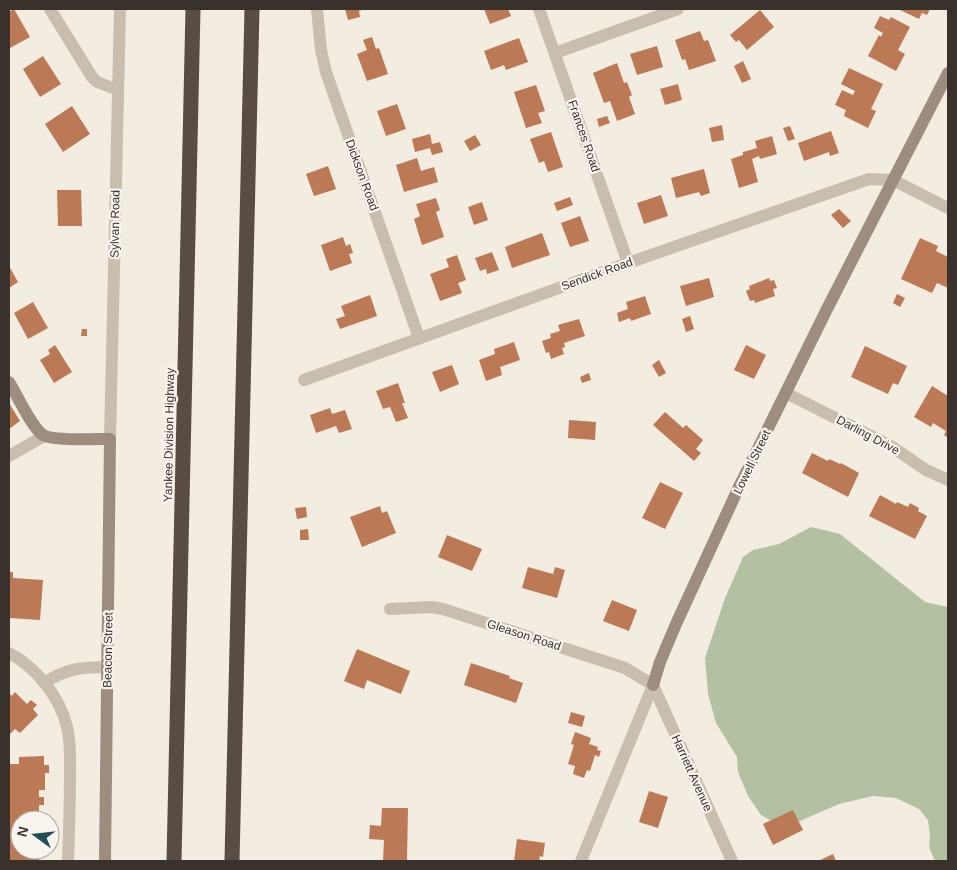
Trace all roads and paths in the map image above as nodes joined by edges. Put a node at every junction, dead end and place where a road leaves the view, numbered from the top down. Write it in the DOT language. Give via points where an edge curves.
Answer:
graph roads {
  1 [pos="50,9"];
  2 [pos="120,9"];
  3 [pos="193,9"];
  4 [pos="252,9"];
  5 [pos="317,9"];
  6 [pos="540,9"];
  7 [pos="678,9"];
  8 [pos="555,53"];
  9 [pos="948,73"];
  10 [pos="118,90"];
  11 [pos="893,180"];
  12 [pos="948,208"];
  13 [pos="628,263"];
  14 [pos="419,338"];
  15 [pos="304,380"];
  16 [pos="9,382"];
  17 [pos="786,393"];
  18 [pos="44,436"];
  19 [pos="110,439"];
  20 [pos="9,456"];
  21 [pos="948,480"];
  22 [pos="390,609"];
  23 [pos="9,653"];
  24 [pos="108,667"];
  25 [pos="44,683"];
  26 [pos="652,685"];
  27 [pos="68,861"];
  28 [pos="105,861"];
  29 [pos="174,861"];
  30 [pos="232,861"];
  31 [pos="581,861"];
  32 [pos="732,861"];
  1 -- 10 [label="street" via="92,77"];
  2 -- 10 [label="street, Sylvan Road"];
  3 -- 29 [label="highway, Yankee Division Highway"];
  4 -- 30 [label="highway"];
  5 -- 14 [label="street, Dickson Road" via="326,72"];
  6 -- 8 [label="street, Frances Road"];
  7 -- 8 [label="street"];
  8 -- 13 [label="street, Frances Road"];
  9 -- 11 [label="street, Lowell Street"];
  10 -- 19 [label="street, Sylvan Road"];
  11 -- 12 [label="street"];
  11 -- 13 [label="street, Sendick Road" via="865,180"];
  11 -- 17 [label="street, Lowell Street"];
  13 -- 14 [label="street, Sendick Road"];
  14 -- 15 [label="street, Sendick Road"];
  16 -- 18 [label="street"];
  17 -- 21 [label="street, Darling Drive" via="891,446 926,470"];
  17 -- 26 [label="street, Lowell Street" via="680,615"];
  18 -- 19 [label="street"];
  18 -- 20 [label="street"];
  19 -- 24 [label="street, Beacon Street"];
  22 -- 26 [label="street, Gleason Road" via="443,609 625,668"];
  23 -- 25 [label="street"];
  24 -- 25 [label="street" via="73,669"];
  24 -- 28 [label="street, Beacon Street"];
  25 -- 27 [label="street" via="61,709 69,740"];
  26 -- 31 [label="street, Lowell Street"];
  26 -- 32 [label="street, Harriett Avenue"];
}
